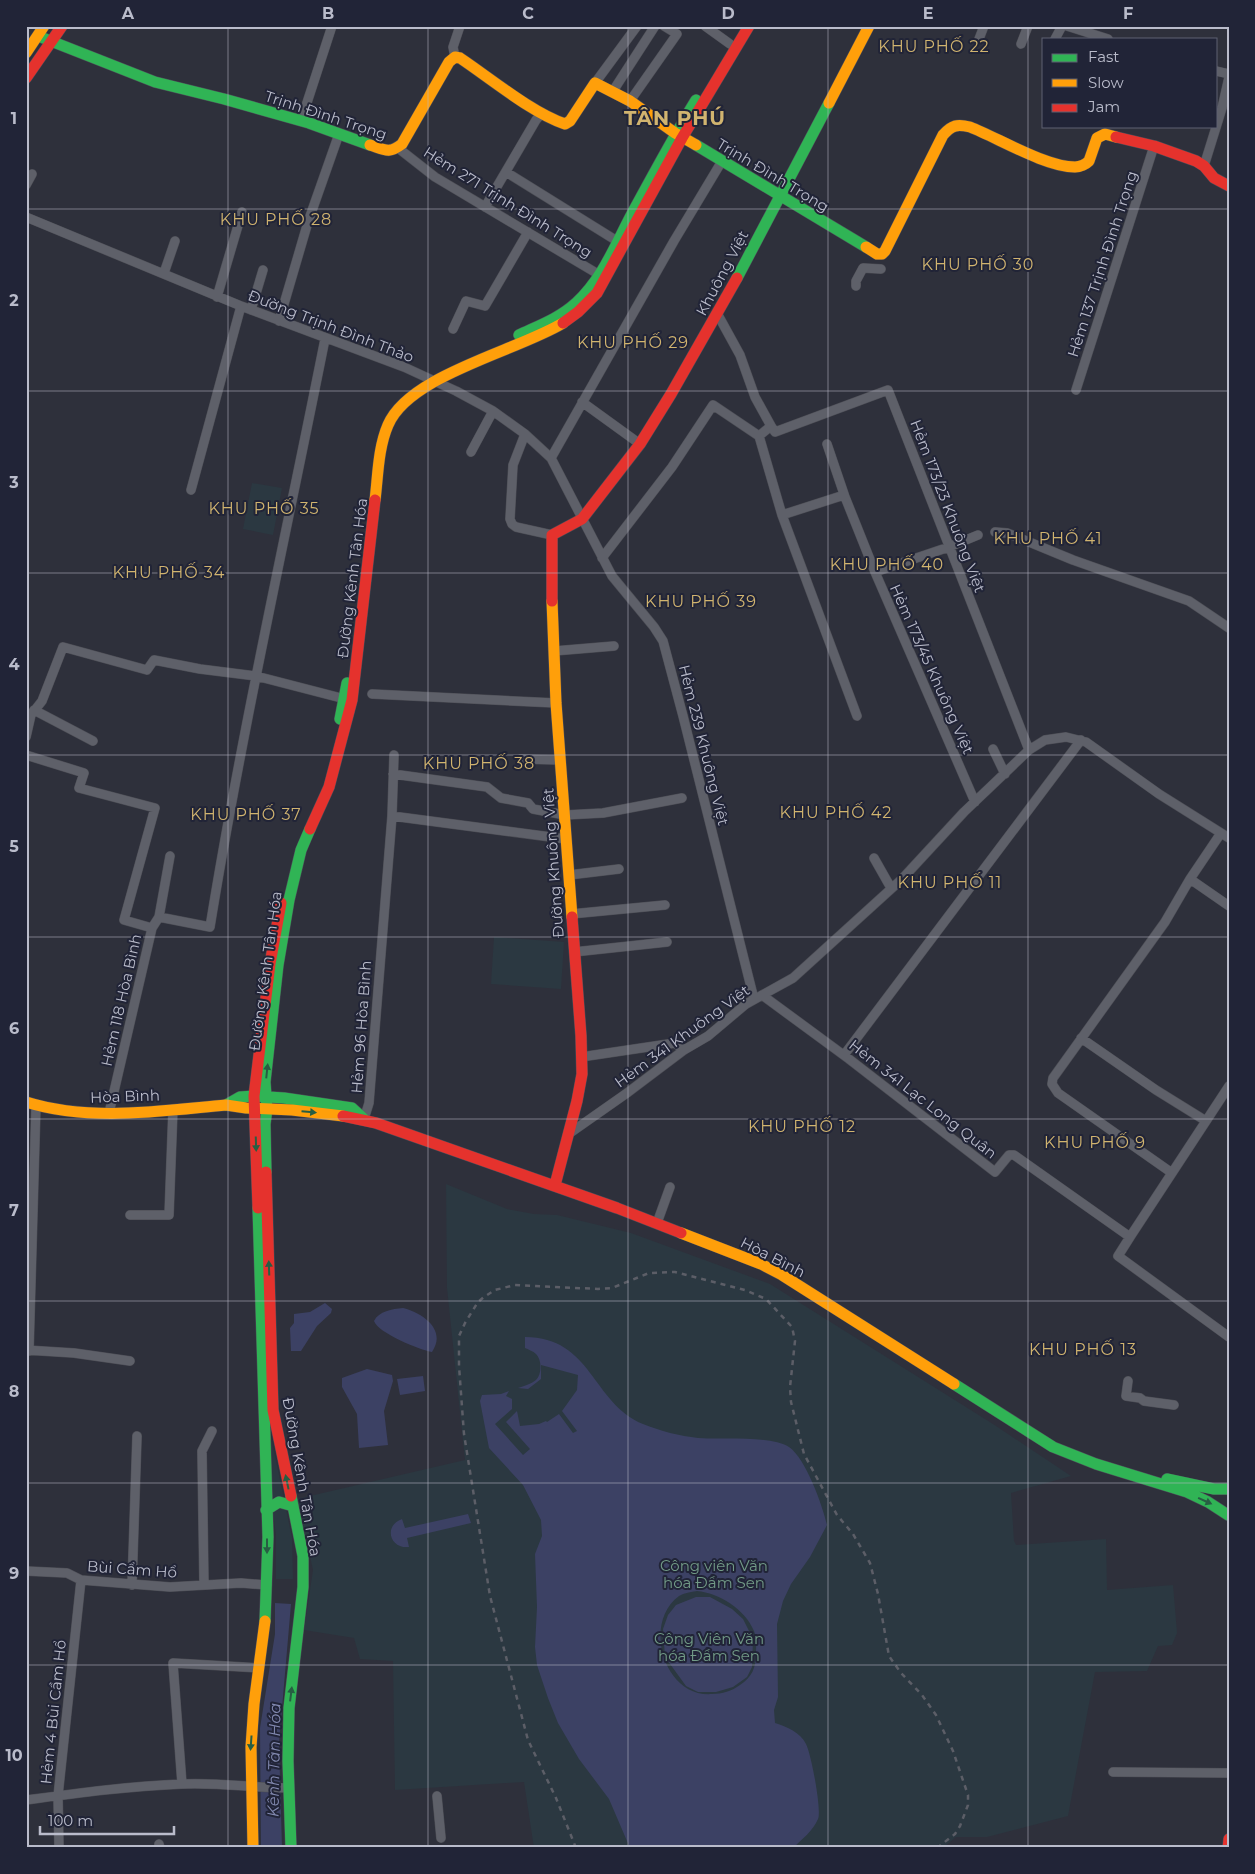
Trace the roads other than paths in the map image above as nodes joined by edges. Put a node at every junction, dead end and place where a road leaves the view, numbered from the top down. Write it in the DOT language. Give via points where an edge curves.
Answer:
graph roads {
  1 [pos="62,26"];
  2 [pos="332,26"];
  3 [pos="460,26"];
  4 [pos="638,26"];
  5 [pos="655,26"];
  6 [pos="664,26"];
  7 [pos="705,26"];
  8 [pos="740,26"];
  9 [pos="749,26"];
  10 [pos="869,26"];
  11 [pos="984,26"];
  12 [pos="1028,26"];
  13 [pos="1062,26"];
  14 [pos="1067,26"];
  15 [pos="41,31"];
  16 [pos="1056,38"];
  17 [pos="1105,38"];
  18 [pos="979,39"];
  19 [pos="52,42"];
  20 [pos="730,44"];
  21 [pos="1021,44"];
  22 [pos="26,53"];
  23 [pos="455,57"];
  24 [pos="1229,75"];
  25 [pos="26,78"];
  26 [pos="595,83"];
  27 [pos="613,91"];
  28 [pos="630,101"];
  29 [pos="542,113"];
  30 [pos="301,121"];
  31 [pos="1218,121"];
  32 [pos="1216,128"];
  33 [pos="339,134"];
  34 [pos="678,135"];
  35 [pos="1154,146"];
  36 [pos="398,148"];
  37 [pos="722,161"];
  38 [pos="1204,166"];
  39 [pos="506,172"];
  40 [pos="32,174"];
  41 [pos="26,185"];
  42 [pos="1229,186"];
  43 [pos="780,197"];
  44 [pos="486,207"];
  45 [pos="242,212"];
  46 [pos="27,219"];
  47 [pos="528,232"];
  48 [pos="175,241"];
  49 [pos="617,241"];
  50 [pos="881,269"];
  51 [pos="263,270"];
  52 [pos="164,273"];
  53 [pos="602,276"];
  54 [pos="856,286"];
  55 [pos="217,297"];
  56 [pos="241,306"];
  57 [pos="251,310"];
  58 [pos="718,315"];
  59 [pos="279,321"];
  60 [pos="453,330"];
  61 [pos="326,339"];
  62 [pos="431,379"];
  63 [pos="1076,390"];
  64 [pos="582,402"];
  65 [pos="493,411"];
  66 [pos="771,426"];
  67 [pos="525,434"];
  68 [pos="759,436"];
  69 [pos="640,444"];
  70 [pos="827,444"];
  71 [pos="471,452"];
  72 [pos="551,458"];
  73 [pos="190,490"];
  74 [pos="845,497"];
  75 [pos="782,515"];
  76 [pos="582,519"];
  77 [pos="995,532"];
  78 [pos="552,535"];
  79 [pos="978,535"];
  80 [pos="949,548"];
  81 [pos="602,558"];
  82 [pos="875,572"];
  83 [pos="1229,628"];
  84 [pos="614,646"];
  85 [pos="554,651"];
  86 [pos="256,676"];
  87 [pos="348,694"];
  88 [pos="372,694"];
  89 [pos="556,703"];
  90 [pos="30,713"];
  91 [pos="857,716"];
  92 [pos="26,737"];
  93 [pos="1081,740"];
  94 [pos="93,741"];
  95 [pos="993,749"];
  96 [pos="1029,750"];
  97 [pos="394,754"];
  98 [pos="26,755"];
  99 [pos="520,759"];
  100 [pos="560,760"];
  101 [pos="393,774"];
  102 [pos="1005,774"];
  103 [pos="682,798"];
  104 [pos="975,802"];
  105 [pos="564,815"];
  106 [pos="392,816"];
  107 [pos="1225,836"];
  108 [pos="566,839"];
  109 [pos="170,856"];
  110 [pos="874,858"];
  111 [pos="619,869"];
  112 [pos="569,875"];
  113 [pos="1190,879"];
  114 [pos="891,888"];
  115 [pos="665,904"];
  116 [pos="1229,906"];
  117 [pos="571,914"];
  118 [pos="159,917"];
  119 [pos="152,928"];
  120 [pos="667,942"];
  121 [pos="574,952"];
  122 [pos="758,997"];
  123 [pos="1081,1038"];
  124 [pos="684,1050"];
  125 [pos="844,1055"];
  126 [pos="581,1057"];
  127 [pos="1229,1086"];
  128 [pos="254,1096"];
  129 [pos="266,1096"];
  130 [pos="31,1104"];
  131 [pos="226,1105"];
  132 [pos="173,1109"];
  133 [pos="254,1109"];
  134 [pos="267,1109"];
  135 [pos="109,1113"];
  136 [pos="364,1119"];
  137 [pos="1206,1121"];
  138 [pos="570,1133"];
  139 [pos="1172,1173"];
  140 [pos="555,1185"];
  141 [pos="670,1187"];
  142 [pos="130,1215"];
  143 [pos="657,1223"];
  144 [pos="1130,1237"];
  145 [pos="1229,1337"];
  146 [pos="27,1350"];
  147 [pos="130,1362"];
  148 [pos="1128,1381"];
  149 [pos="1174,1405"];
  150 [pos="212,1431"];
  151 [pos="137,1436"];
  152 [pos="1148,1478"];
  153 [pos="1229,1489"];
  154 [pos="1229,1500"];
  155 [pos="293,1506"];
  156 [pos="266,1510"];
  157 [pos="1228,1516"];
  158 [pos="26,1571"];
  159 [pos="81,1580"];
  160 [pos="132,1585"];
  161 [pos="204,1585"];
  162 [pos="267,1585"];
  163 [pos="259,1668"];
  164 [pos="1113,1772"];
  165 [pos="1229,1773"];
  166 [pos="182,1784"];
  167 [pos="254,1788"];
  168 [pos="285,1788"];
  169 [pos="58,1796"];
  170 [pos="437,1796"];
  171 [pos="26,1800"];
  172 [pos="441,1838"];
  173 [pos="1229,1839"];
  174 [pos="59,1848"];
  175 [pos="253,1848"];
  176 [pos="291,1848"];
  177 [pos="1228,1848"];
  1 -- 19 [label="street"];
  2 -- 30 [label="street"];
  3 -- 23 [label="street" via="453,47"];
  4 -- 26 [label="street"];
  5 -- 27 [label="street"];
  6 -- 28 [label="street" via="677,34"];
  7 -- 20 [label="street"];
  8 -- 20 [label="street, Đường Kênh Tân Hóa"];
  9 -- 34 [label="street, Đường Kênh Tân Hóa"];
  10 -- 43 [label="street, Khuông Việt"];
  11 -- 18 [label="street"];
  12 -- 21 [label="street"];
  13 -- 16 [label="street"];
  14 -- 17 [label="street"];
  15 -- 19 [label="street, Trịnh Đình Trọng"];
  15 -- 22 [label="street"];
  19 -- 25 [label="street"];
  19 -- 30 [label="street, Trịnh Đình Trọng" via="155,82"];
  20 -- 34 [label="street, Đường Kênh Tân Hóa"];
  23 -- 29 [label="street"];
  23 -- 36 [label="street, Trịnh Đình Trọng"];
  24 -- 31 [label="street"];
  26 -- 27 [label="street, Trịnh Đình Trọng"];
  26 -- 29 [label="street" via="565,124"];
  27 -- 28 [label="street, Trịnh Đình Trọng"];
  28 -- 34 [label="street, Trịnh Đình Trọng"];
  29 -- 39 [label="street"];
  30 -- 33 [label="street, Trịnh Đình Trọng"];
  32 -- 38 [label="street"];
  33 -- 36 [label="street, Trịnh Đình Trọng" via="383,151"];
  33 -- 59 [label="street" via="308,222"];
  34 -- 37 [label="street, Trịnh Đình Trọng"];
  34 -- 49 [label="street, Đường Kênh Tân Hóa"];
  34 -- 53 [label="street, Đường Kênh Tân Hóa"];
  35 -- 38 [label="street, Trịnh Đình Trọng"];
  35 -- 43 [label="street, Trịnh Đình Trọng" via="1100,135 1090,159 1073,168 961,124 954,125 943,135 885,251 879,254"];
  35 -- 63 [label="street, Hẻm 137 Trịnh Đình Trọng"];
  36 -- 44 [label="street, Hẻm 271 Trịnh Đình Trọng" via="435,177"];
  37 -- 43 [label="street, Trịnh Đình Trọng"];
  37 -- 64 [label="street"];
  38 -- 42 [label="street, Trịnh Đình Trọng" via="1214,178"];
  39 -- 44 [label="street"];
  39 -- 49 [label="street"];
  40 -- 41 [label="street"];
  43 -- 58 [label="street, Khuông Việt"];
  44 -- 47 [label="street, Hẻm 271 Trịnh Đình Trọng"];
  45 -- 55 [label="street"];
  46 -- 52 [label="street, Đường Trịnh Đình Thảo"];
  47 -- 53 [label="street, Hẻm 271 Trịnh Đình Trọng"];
  47 -- 60 [label="street" via="486,306 466,301"];
  48 -- 52 [label="street"];
  49 -- 53 [label="street, Đường Kênh Tân Hóa"];
  50 -- 54 [label="street" via="862,268"];
  51 -- 57 [label="street"];
  52 -- 55 [label="street, Đường Trịnh Đình Thảo"];
  53 -- 62 [label="street, Đường Kênh Tân Hóa" via="555,318"];
  55 -- 56 [label="street, Đường Trịnh Đình Thảo"];
  56 -- 57 [label="street, Đường Trịnh Đình Thảo"];
  56 -- 73 [label="street"];
  57 -- 59 [label="street, Đường Trịnh Đình Thảo"];
  58 -- 66 [label="street" via="740,354 755,397"];
  58 -- 69 [label="street, Khuông Việt"];
  59 -- 61 [label="street, Đường Trịnh Đình Thảo"];
  61 -- 62 [label="street, Đường Trịnh Đình Thảo"];
  61 -- 86 [label="street"];
  62 -- 65 [label="street, Đường Trịnh Đình Thảo"];
  62 -- 87 [label="street, Đường Kênh Tân Hóa" via="406,391 379,424"];
  64 -- 69 [label="street"];
  64 -- 72 [label="street"];
  65 -- 67 [label="street, Đường Trịnh Đình Thảo"];
  65 -- 71 [label="street"];
  66 -- 68 [label="street"];
  66 -- 80 [label="street, Hẻm 173/23 Khuông Việt" via="775,432 888,390"];
  67 -- 72 [label="street, Đường Trịnh Đình Thảo"];
  67 -- 78 [label="street" via="513,465 510,519 516,527"];
  68 -- 75 [label="street"];
  68 -- 81 [label="street" via="713,405 672,467"];
  69 -- 76 [label="street, Khuông Việt"];
  70 -- 74 [label="street, Hẻm 173/45 Khuông Việt"];
  72 -- 76 [label="street, Đường Trịnh Đình Thảo"];
  74 -- 75 [label="street"];
  74 -- 82 [label="street, Hẻm 173/45 Khuông Việt"];
  75 -- 91 [label="street"];
  76 -- 78 [label="street, Khuông Việt"];
  76 -- 81 [label="street, Hẻm 239 Khuông Việt"];
  77 -- 83 [label="street" via="1006,533 1189,602"];
  78 -- 85 [label="street, Đường Khuông Việt"];
  79 -- 80 [label="street"];
  80 -- 82 [label="street"];
  80 -- 96 [label="street, Hẻm 173/23 Khuông Việt"];
  81 -- 122 [label="street, Hẻm 239 Khuông Việt" via="612,576 663,641"];
  82 -- 104 [label="street, Hẻm 173/45 Khuông Việt"];
  84 -- 85 [label="street"];
  85 -- 89 [label="street, Đường Khuông Việt"];
  86 -- 87 [label="street"];
  86 -- 90 [label="street" via="154,660 146,670 63,648 42,702"];
  86 -- 118 [label="street" via="210,927"];
  87 -- 128 [label="street, Đường Kênh Tân Hóa" via="328,768 294,849 282,899 270,964"];
  129 -- 87 [label="street, Đường Kênh Tân Hóa, one-way" via="278,965 289,900 301,850 334,770"];
  88 -- 89 [label="street"];
  89 -- 100 [label="street, Đường Khuông Việt"];
  90 -- 92 [label="street"];
  90 -- 94 [label="street"];
  93 -- 96 [label="street, Hẻm 341 Khuông Việt" via="1054,738"];
  93 -- 107 [label="street"];
  93 -- 125 [label="street"];
  95 -- 102 [label="street"];
  96 -- 102 [label="street, Hẻm 341 Khuông Việt"];
  97 -- 101 [label="street, Hẻm 96 Hòa Bình"];
  98 -- 119 [label="street" via="84,773 79,788 155,808 124,920"];
  99 -- 100 [label="street"];
  100 -- 105 [label="street, Đường Khuông Việt"];
  101 -- 105 [label="street" via="487,787 501,798"];
  101 -- 106 [label="street, Hẻm 96 Hòa Bình"];
  102 -- 104 [label="street, Hẻm 341 Khuông Việt"];
  103 -- 105 [label="street" via="602,813"];
  104 -- 114 [label="street, Hẻm 341 Khuông Việt"];
  105 -- 108 [label="street, Đường Khuông Việt"];
  106 -- 108 [label="street"];
  106 -- 136 [label="street, Hẻm 96 Hòa Bình" via="369,1103"];
  107 -- 113 [label="street"];
  108 -- 112 [label="street, Đường Khuông Việt"];
  109 -- 118 [label="street"];
  110 -- 114 [label="street"];
  111 -- 112 [label="street"];
  112 -- 117 [label="street, Đường Khuông Việt"];
  113 -- 116 [label="street"];
  113 -- 123 [label="street" via="1165,922"];
  114 -- 122 [label="street, Hẻm 341 Khuông Việt" via="793,978"];
  115 -- 117 [label="street"];
  117 -- 121 [label="street, Đường Khuông Việt"];
  118 -- 119 [label="street, Hẻm 118 Hòa Bình"];
  119 -- 135 [label="street, Hẻm 118 Hòa Bình"];
  120 -- 121 [label="street"];
  121 -- 126 [label="street, Đường Khuông Việt"];
  122 -- 124 [label="street, Hẻm 341 Khuông Việt" via="708,1036"];
  122 -- 125 [label="street, Hẻm 341 Lạc Long Quân"];
  123 -- 137 [label="street"];
  123 -- 139 [label="street" via="1053,1078 1053,1088"];
  124 -- 126 [label="street" via="675,1043"];
  124 -- 138 [label="street, Hẻm 341 Khuông Việt"];
  125 -- 144 [label="street, Hẻm 341 Lạc Long Quân" via="995,1172 1009,1155 1014,1155"];
  126 -- 138 [label="street, Đường Khuông Việt" via="582,1074"];
  127 -- 137 [label="street"];
  128 -- 129 [label="street, Hòa Bình"];
  128 -- 131 [label="street, Hòa Bình" via="240,1097"];
  128 -- 133 [label="street, Đường Kênh Tân Hóa"];
  129 -- 134 [label="street, Đường Kênh Tân Hóa"];
  129 -- 136 [label="street, Hòa Bình" via="352,1108"];
  130 -- 135 [label="street, Hòa Bình" via="74,1112"];
  130 -- 146 [label="street"];
  131 -- 132 [label="street, Hòa Bình"];
  131 -- 133 [label="street, Hòa Bình"];
  132 -- 135 [label="street, Hòa Bình"];
  132 -- 142 [label="street" via="169,1215"];
  133 -- 134 [label="street, Hòa Bình"];
  133 -- 156 [label="street, Đường Kênh Tân Hóa, one-way"];
  134 -- 136 [label="street, Hòa Bình, one-way"];
  155 -- 134 [label="street, Đường Kênh Tân Hóa, one-way" via="273,1410"];
  136 -- 140 [label="street, Hòa Bình"];
  137 -- 139 [label="street"];
  138 -- 140 [label="street, Đường Khuông Việt"];
  139 -- 144 [label="street"];
  140 -- 143 [label="street, Hòa Bình"];
  141 -- 143 [label="street"];
  143 -- 152 [label="street, Hòa Bình" via="782,1275 1060,1451"];
  144 -- 145 [label="street" via="1118,1256"];
  146 -- 147 [label="street"];
  148 -- 149 [label="street" via="1126,1396"];
  150 -- 161 [label="street" via="202,1451"];
  151 -- 160 [label="street"];
  152 -- 153 [label="street"];
  152 -- 157 [label="street, one-way" via="1210,1503"];
  154 -- 157 [label="street"];
  155 -- 156 [label="street" via="276,1502"];
  168 -- 155 [label="street, Đường Kênh Tân Hóa, one-way" via="289,1708 303,1579 303,1556"];
  156 -- 162 [label="street, Đường Kênh Tân Hóa, one-way"];
  158 -- 159 [label="street, Bùi Cẩm Hổ" via="67,1573"];
  159 -- 160 [label="street, Bùi Cẩm Hổ"];
  159 -- 169 [label="street, Hẻm 4 Bùi Cầm Hổ"];
  160 -- 161 [label="street, Bùi Cẩm Hổ"];
  161 -- 162 [label="street, Bùi Cẩm Hổ"];
  162 -- 163 [label="street, Đường Kênh Tân Hóa"];
  163 -- 166 [label="street" via="173,1663"];
  163 -- 167 [label="street, Đường Kênh Tân Hóa, one-way" via="252,1730"];
  164 -- 165 [label="street"];
  166 -- 167 [label="street"];
  166 -- 169 [label="street"];
  167 -- 168 [label="street"];
  167 -- 175 [label="street, Đường Kênh Tân Hóa"];
  168 -- 176 [label="street, Đường Kênh Tân Hóa"];
  169 -- 171 [label="street"];
  169 -- 174 [label="street, Hẻm 4 Bùi Cầm Hổ"];
  170 -- 172 [label="street"];
  173 -- 177 [label="street"];
}
